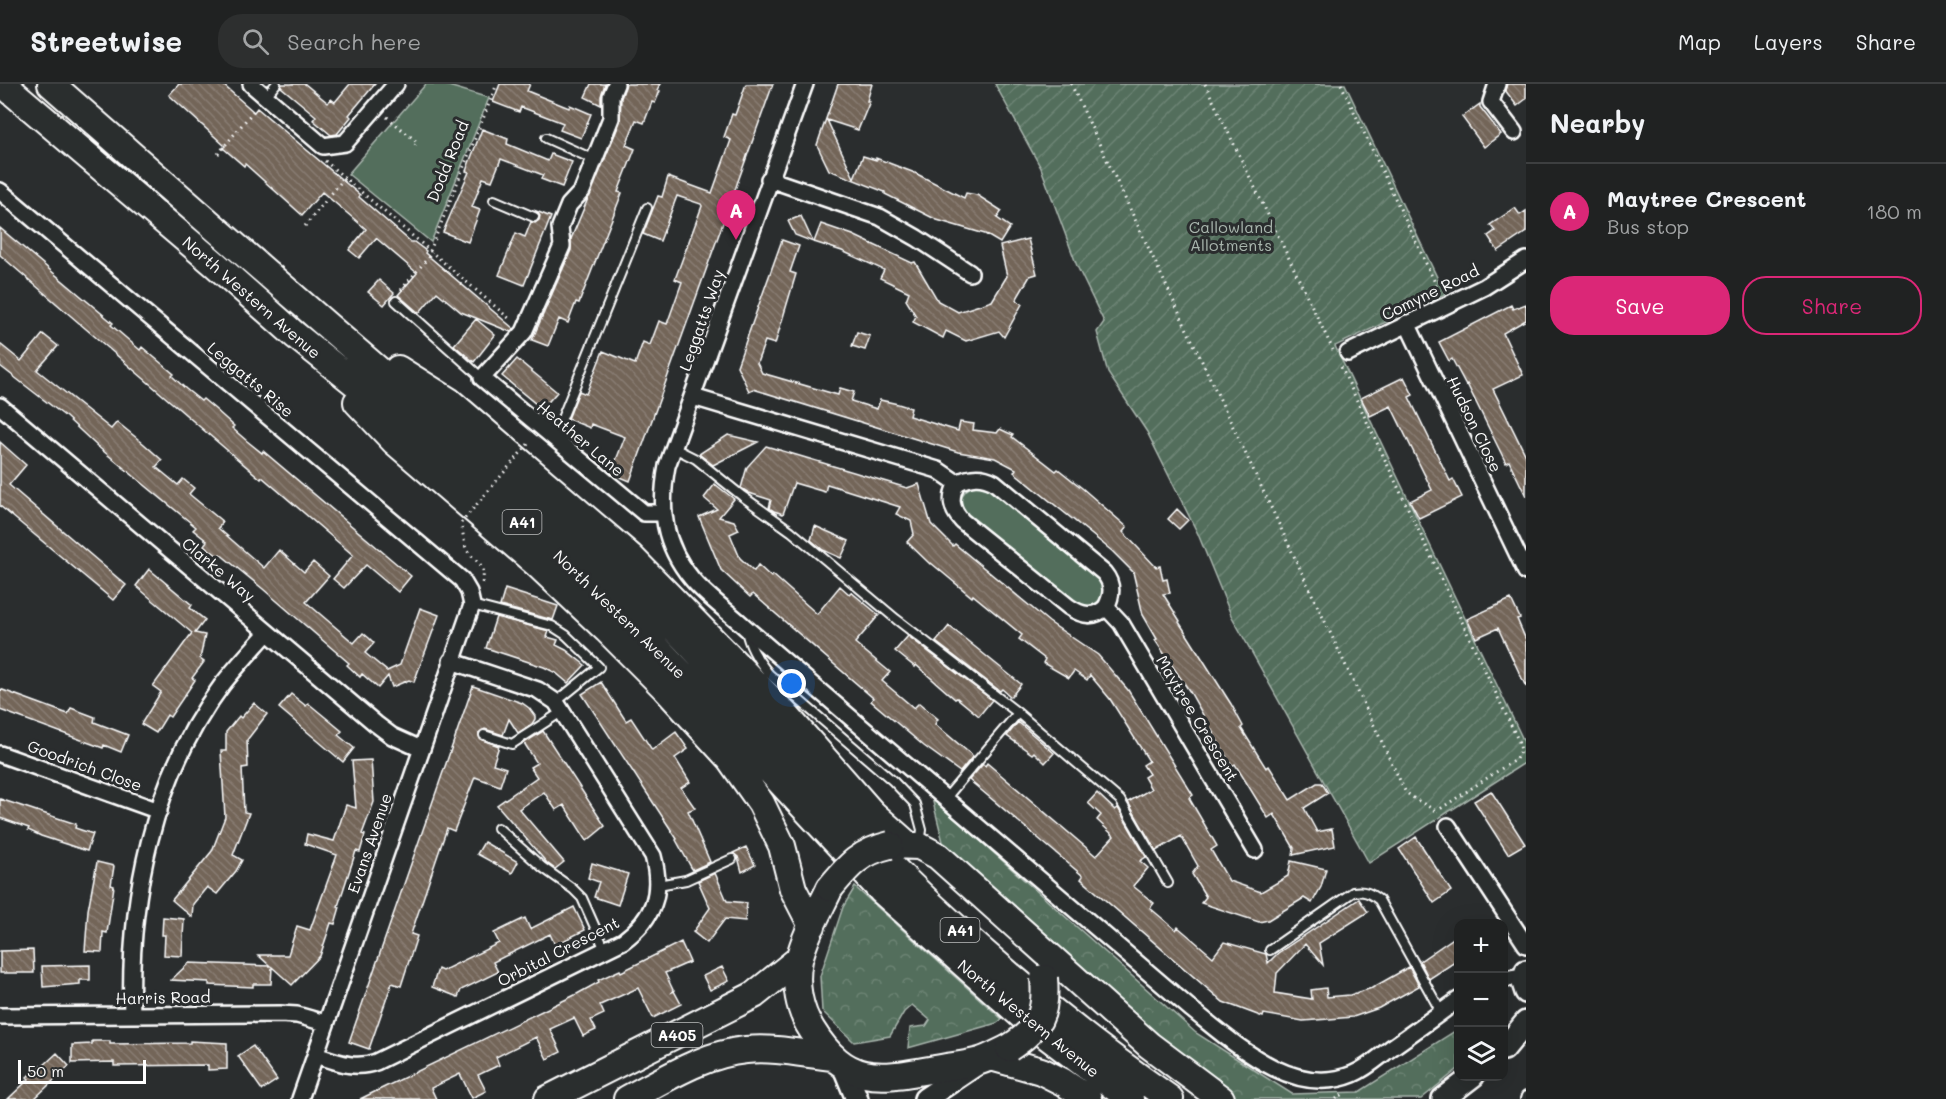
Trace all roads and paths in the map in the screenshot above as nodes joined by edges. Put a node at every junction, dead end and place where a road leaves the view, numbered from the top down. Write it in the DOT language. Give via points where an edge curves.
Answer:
graph roads {
  1 [pos="3,84"];
  2 [pos="51,84"];
  3 [pos="251,84"];
  4 [pos="396,84"];
  5 [pos="497,84"];
  6 [pos="616,84"];
  7 [pos="805,84"];
  8 [pos="1071,84"];
  9 [pos="1205,84"];
  10 [pos="1341,84"];
  11 [pos="1497,84"];
  12 [pos="271,90"];
  13 [pos="376,108"];
  14 [pos="1514,132"];
  15 [pos="546,138"];
  16 [pos="415,145"];
  17 [pos="323,146"];
  18 [pos="218,154"];
  19 [pos="595,160"];
  20 [pos="345,177"];
  21 [pos="770,179"];
  22 [pos="0,191"];
  23 [pos="494,200"];
  24 [pos="647,208"];
  25 [pos="534,217"];
  26 [pos="305,226"];
  27 [pos="431,252"];
  28 [pos="1526,260"];
  29 [pos="970,273"];
  30 [pos="396,301"];
  31 [pos="1445,306"];
  32 [pos="1407,323"];
  33 [pos="326,325"];
  34 [pos="525,332"];
  35 [pos="295,335"];
  36 [pos="1342,355"];
  37 [pos="1341,367"];
  38 [pos="482,378"];
  39 [pos="693,397"];
  40 [pos="0,406"];
  41 [pos="554,438"];
  42 [pos="529,443"];
  43 [pos="674,447"];
  44 [pos="957,483"];
  45 [pos="662,513"];
  46 [pos="1526,572"];
  47 [pos="471,602"];
  48 [pos="1106,607"];
  49 [pos="746,628"];
  50 [pos="267,633"];
  51 [pos="451,661"];
  52 [pos="769,674"];
  53 [pos="559,707"];
  54 [pos="1018,713"];
  55 [pos="784,714"];
  56 [pos="484,735"];
  57 [pos="421,749"];
  58 [pos="0,754"];
  59 [pos="945,799"];
  60 [pos="159,810"];
  61 [pos="1437,811"];
  62 [pos="1448,826"];
  63 [pos="498,828"];
  64 [pos="906,845"];
  65 [pos="1254,850"];
  66 [pos="732,859"];
  67 [pos="1168,883"];
  68 [pos="658,885"];
  69 [pos="812,926"];
  70 [pos="1032,940"];
  71 [pos="1526,945"];
  72 [pos="605,950"];
  73 [pos="1270,950"];
  74 [pos="799,959"];
  75 [pos="1454,1003"];
  76 [pos="1441,1012"];
  77 [pos="132,1015"];
  78 [pos="0,1016"];
  79 [pos="1526,1022"];
  80 [pos="325,1023"];
  81 [pos="1508,1043"];
  82 [pos="316,1055"];
  83 [pos="993,1055"];
  84 [pos="838,1061"];
  85 [pos="1468,1081"];
  86 [pos="300,1099"];
  87 [pos="548,1099"];
  88 [pos="627,1099"];
  89 [pos="857,1099"];
  90 [pos="924,1099"];
  91 [pos="1088,1099"];
  92 [pos="1130,1099"];
  93 [pos="1170,1099"];
  94 [pos="1221,1099"];
  95 [pos="1443,1099"];
  1 -- 35 [label="highway, North Western Avenue / A41"];
  2 -- 33 [label="highway, North Western Avenue / A41"];
  3 -- 12 [label="street"];
  4 -- 13 [label="street"];
  5 -- 27 [label="path, Dodd Road"];
  6 -- 19 [label="street" via="611,96 611,118"];
  7 -- 21 [label="street, Leggatts Way"];
  8 -- 61 [label="path" via="1405,791"];
  9 -- 36 [label="path"];
  10 -- 31 [label="path"];
  11 -- 14 [label="street" via="1491,102"];
  12 -- 17 [label="street"];
  12 -- 18 [label="path"];
  13 -- 16 [label="path" via="417,142"];
  13 -- 17 [label="street" via="345,143"];
  15 -- 19 [label="lane"];
  17 -- 20 [label="path" via="322,159"];
  19 -- 34 [label="street" via="582,191 554,225 562,246"];
  20 -- 26 [label="path"];
  20 -- 27 [label="path"];
  21 -- 29 [label="street" via="880,217"];
  21 -- 39 [label="street, Leggatts Way"];
  22 -- 47 [label="street, Leggatts Rise" via="462,580"];
  23 -- 25 [label="lane"];
  24 -- 41 [label="lane"];
  27 -- 30 [label="path, Dodd Road" via="395,297"];
  27 -- 34 [label="path"];
  28 -- 31 [label="street, Comyne Road"];
  30 -- 38 [label="lane"];
  31 -- 32 [label="street, Comyne Road"];
  32 -- 36 [label="street, Comyne Road"];
  32 -- 46 [label="street, Hudson Close"];
  33 -- 55 [label="highway" via="448,400 552,487 631,557"];
  33 -- 93 [label="highway, North Western Avenue / A41" via="602,560 677,632 848,822 964,935 1070,1024"];
  34 -- 38 [label="street"];
  35 -- 69 [label="highway" via="395,442 538,565 665,688 730,759 761,802 782,846 793,889"];
  35 -- 92 [label="highway, North Western Avenue / A41" via="436,448 575,568 698,690 881,890 1031,1024"];
  37 -- 61 [label="path" via="1521,750 1516,759"];
  38 -- 41 [label="street, Heather Lane"];
  39 -- 43 [label="street, Leggatts Way"];
  39 -- 44 [label="street" via="938,470"];
  40 -- 50 [label="street, Clarke Way"];
  41 -- 45 [label="street, Heather Lane" via="644,513"];
  42 -- 47 [label="path, bridge" via="461,523 466,550 481,564 483,572 483,581"];
  43 -- 45 [label="street, Leggatts Way" via="667,466"];
  43 -- 54 [label="lane" via="696,459 791,531"];
  44 -- 48 [label="street" via="972,476 994,482 1104,573 1112,587"];
  44 -- 48 [label="street" via="952,502 962,521 1069,607 1084,615"];
  45 -- 49 [label="street" via="672,547 692,579"];
  47 -- 51 [label="street, Evans Avenue"];
  47 -- 53 [label="lane" via="552,626 599,667"];
  48 -- 65 [label="street, Maytree Crescent" via="1121,623"];
  49 -- 52 [label="lane" via="756,659"];
  49 -- 59 [label="street"];
  50 -- 57 [label="street, Clarke Way" via="392,736"];
  50 -- 60 [label="street" via="222,684 199,720"];
  51 -- 53 [label="street, Orbital Crescent" via="538,690"];
  51 -- 57 [label="street, Evans Avenue"];
  52 -- 55 [label="lane" via="787,706"];
  52 -- 64 [label="lane" via="915,804 922,830"];
  53 -- 56 [label="lane" via="512,744"];
  53 -- 68 [label="street, Orbital Crescent" via="646,842"];
  54 -- 59 [label="lane"];
  54 -- 67 [label="lane" via="1120,800"];
  55 -- 64 [label="highway" via="872,813"];
  57 -- 80 [label="street, Evans Avenue"];
  58 -- 60 [label="street, Goodrich Close"];
  59 -- 76 [label="street" via="1191,1009 1228,1038 1282,1071 1314,1081 1345,1077"];
  60 -- 77 [label="street" via="147,848 134,928"];
  61 -- 62 [label="path"];
  62 -- 71 [label="street"];
  63 -- 72 [label="lane" via="582,898"];
  64 -- 69 [label="highway, bridge" via="859,856 830,888"];
  64 -- 70 [label="highway" via="938,856"];
  66 -- 68 [label="lane" via="686,880"];
  68 -- 72 [label="street, Orbital Crescent" via="654,903 640,927"];
  69 -- 74 [label="highway"];
  70 -- 83 [label="highway, bridge" via="1044,978 1046,998 1041,1017 1028,1036"];
  70 -- 94 [label="highway" via="1149,1045"];
  72 -- 82 [label="street, Orbital Crescent" via="366,1066"];
  73 -- 76 [label="lane" via="1353,892 1371,893 1379,900"];
  74 -- 84 [label="highway" via="796,985 807,1022"];
  74 -- 87 [label="highway, A405" via="754,995"];
  75 -- 76 [label="street"];
  77 -- 78 [label="street, Harris Road"];
  77 -- 80 [label="street, Harris Road" via="280,1014"];
  79 -- 81 [label="street"];
  80 -- 82 [label="street, Evans Avenue"];
  82 -- 86 [label="street, Evans Avenue"];
  83 -- 84 [label="highway" via="888,1077 865,1075"];
  83 -- 90 [label="street"];
  83 -- 91 [label="highway" via="1041,1071"];
  84 -- 88 [label="highway, A405" via="765,1049 726,1053 702,1060"];
  84 -- 89 [label="street"];
  85 -- 95 [label="street"];
}
